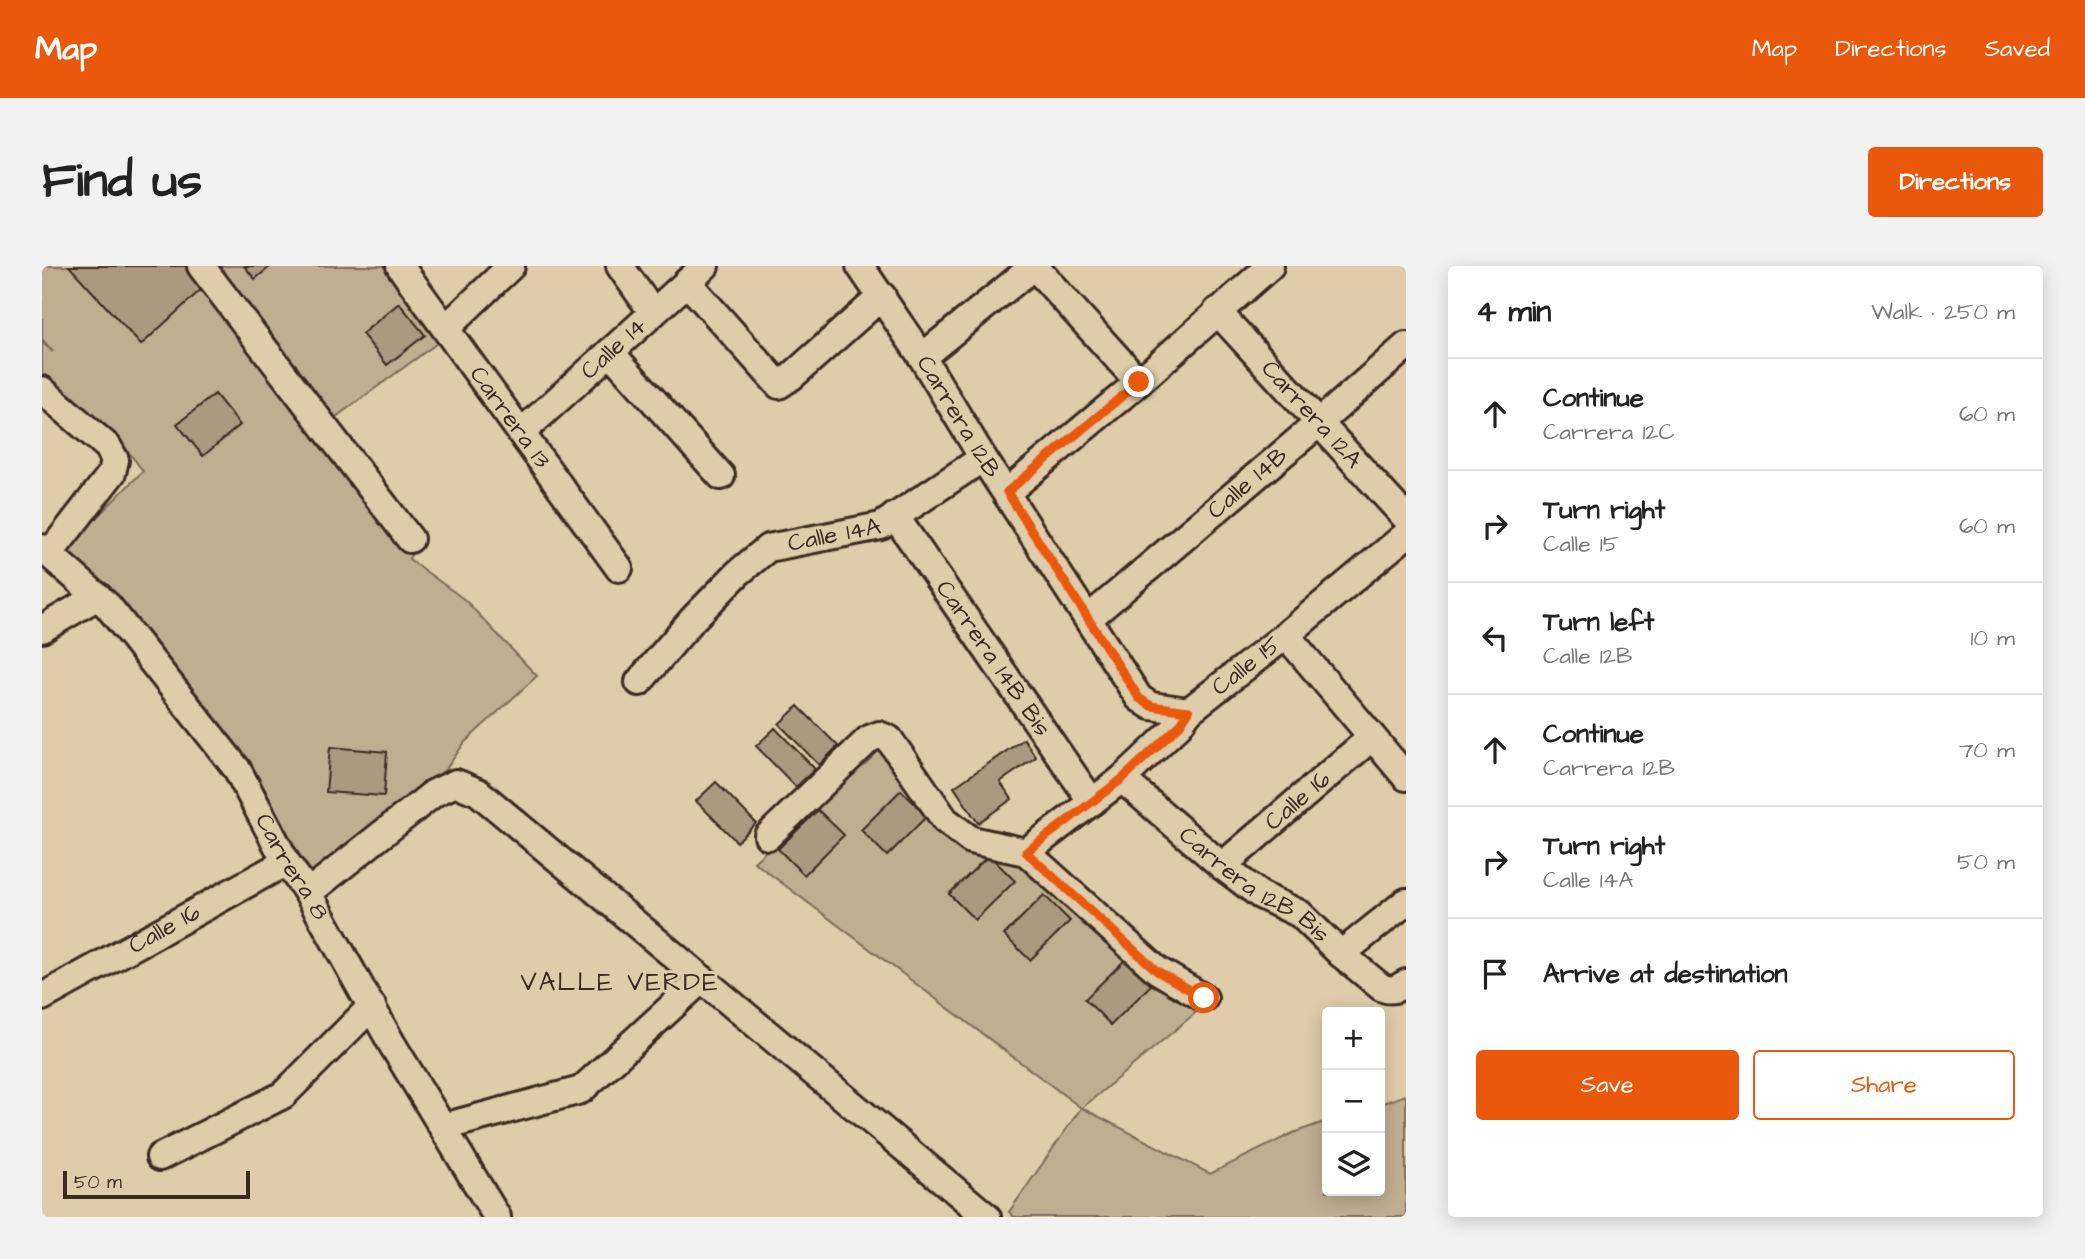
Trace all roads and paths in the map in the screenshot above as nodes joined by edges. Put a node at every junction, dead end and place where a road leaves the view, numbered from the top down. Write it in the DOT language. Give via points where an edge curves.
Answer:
graph roads {
  1 [pos="201,266"];
  2 [pos="400,266"];
  3 [pos="511,266"];
  4 [pos="620,266"];
  5 [pos="860,266"];
  6 [pos="1034,266"];
  7 [pos="1252,271"];
  8 [pos="696,274"];
  9 [pos="882,296"];
  10 [pos="1217,311"];
  11 [pos="653,313"];
  12 [pos="446,328"];
  13 [pos="1406,345"];
  14 [pos="610,352"];
  15 [pos="922,357"];
  16 [pos="1139,382"];
  17 [pos="42,390"];
  18 [pos="1320,422"];
  19 [pos="522,432"];
  20 [pos="983,458"];
  21 [pos="721,476"];
  22 [pos="1007,492"];
  23 [pos="895,516"];
  24 [pos="1406,518"];
  25 [pos="1406,536"];
  26 [pos="410,539"];
  27 [pos="46,551"];
  28 [pos="619,568"];
  29 [pos="98,596"];
  30 [pos="1089,618"];
  31 [pos="42,629"];
  32 [pos="1286,635"];
  33 [pos="639,682"];
  34 [pos="1189,711"];
  35 [pos="1373,737"];
  36 [pos="1406,777"];
  37 [pos="1122,779"];
  38 [pos="1091,802"];
  39 [pos="768,836"];
  40 [pos="1026,852"];
  41 [pos="286,862"];
  42 [pos="1222,866"];
  43 [pos="309,893"];
  44 [pos="1406,902"];
  45 [pos="1341,954"];
  46 [pos="702,979"];
  47 [pos="1397,987"];
  48 [pos="42,997"];
  49 [pos="1204,998"];
  50 [pos="372,1006"];
  51 [pos="443,1127"];
  52 [pos="160,1157"];
  53 [pos="497,1217"];
  54 [pos="987,1217"];
  1 -- 26 [label="street"];
  2 -- 12 [label="street, Carrera 13"];
  3 -- 12 [label="street"];
  4 -- 11 [label="street"];
  5 -- 9 [label="street, Carrera 12B"];
  6 -- 15 [label="street"];
  6 -- 16 [label="street"];
  7 -- 10 [label="street"];
  8 -- 9 [label="street" via="779,385"];
  8 -- 11 [label="street, Calle 14"];
  9 -- 15 [label="street, Carrera 12B"];
  10 -- 16 [label="street"];
  10 -- 18 [label="street, Carrera 12A"];
  11 -- 14 [label="street, Calle 14"];
  12 -- 19 [label="street, Carrera 13"];
  13 -- 18 [label="street, Calle 14B"];
  14 -- 19 [label="street, Calle 14"];
  14 -- 21 [label="street"];
  15 -- 20 [label="street, Carrera 12B"];
  16 -- 22 [label="street"];
  17 -- 27 [label="street" via="108,447 115,460 112,473"];
  18 -- 24 [label="street, Carrera 12A"];
  18 -- 30 [label="street, Calle 14B"];
  19 -- 28 [label="street, Carrera 13"];
  20 -- 22 [label="street, Carrera 12B"];
  20 -- 23 [label="street, Calle 14A"];
  22 -- 30 [label="street, Carrera 12B"];
  23 -- 33 [label="street, Calle 14A" via="881,526 768,548 693,619"];
  23 -- 38 [label="street, Carrera 14B Bis"];
  25 -- 32 [label="street, Calle 15"];
  27 -- 29 [label="street, Carrera 8"];
  29 -- 31 [label="street"];
  29 -- 41 [label="street, Carrera 8" via="237,769"];
  30 -- 34 [label="street, Carrera 12B" via="1139,698 1151,706"];
  32 -- 34 [label="street, Calle 15"];
  32 -- 35 [label="street"];
  34 -- 37 [label="street, Calle 15"];
  35 -- 36 [label="street"];
  35 -- 42 [label="street, Calle 16"];
  37 -- 38 [label="street, Calle 15"];
  37 -- 42 [label="street, Carrera 12B Bis"];
  38 -- 40 [label="street, Calle 15"];
  39 -- 40 [label="street" via="869,739 879,735 889,739 945,820 971,840"];
  40 -- 49 [label="street" via="1157,971"];
  41 -- 43 [label="street, Carrera 8"];
  41 -- 48 [label="street, Calle 16"];
  42 -- 45 [label="street, Carrera 12B Bis" via="1260,895 1300,914"];
  43 -- 46 [label="street" via="434,793 456,783 478,792"];
  43 -- 50 [label="street, Carrera 8"];
  44 -- 45 [label="street"];
  45 -- 47 [label="street, Carrera 12B Bis" via="1381,988"];
  46 -- 51 [label="street" via="581,1090"];
  46 -- 54 [label="street"];
  50 -- 51 [label="street, Carrera 8"];
  50 -- 52 [label="street" via="283,1095"];
  51 -- 53 [label="street, Carrera 8"];
}
